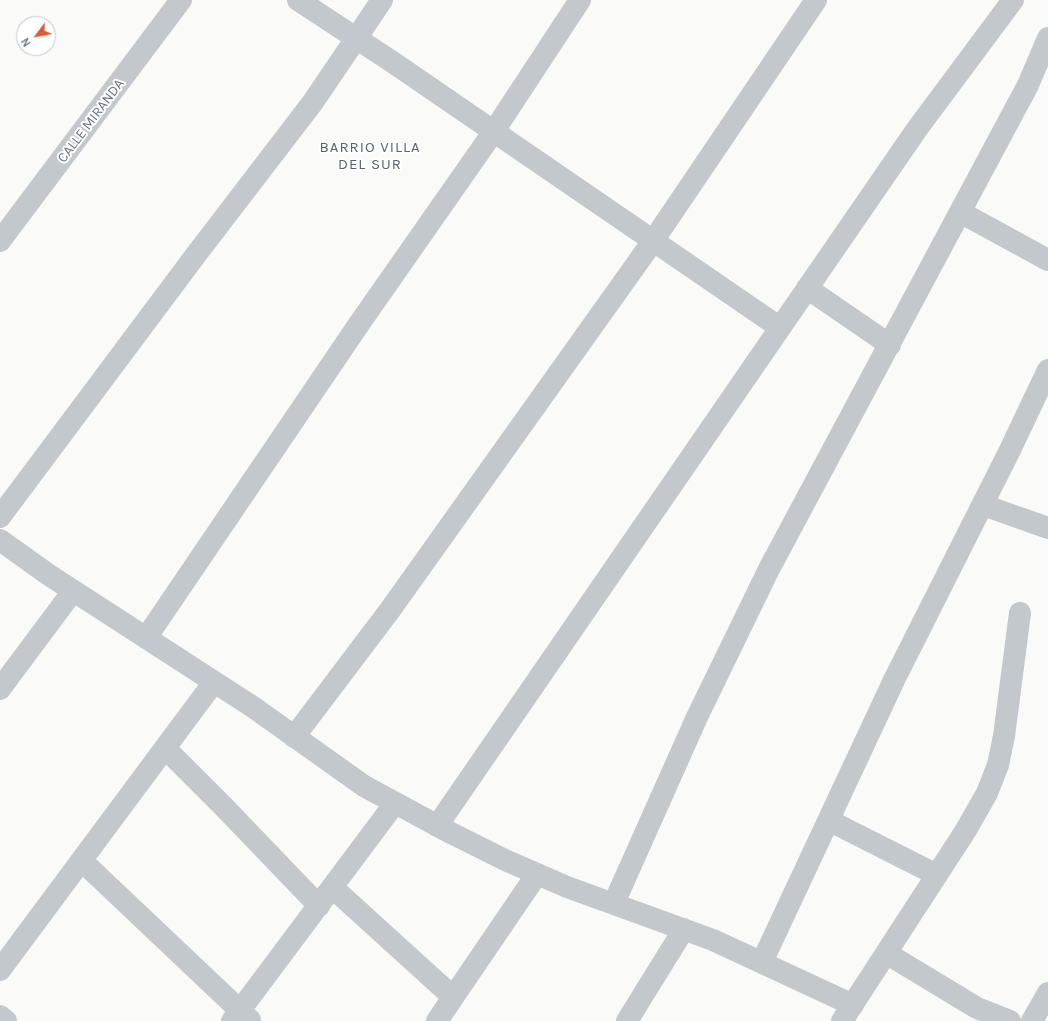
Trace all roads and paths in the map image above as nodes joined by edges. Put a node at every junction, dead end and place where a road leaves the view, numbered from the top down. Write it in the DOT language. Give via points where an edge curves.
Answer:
graph roads {
  1 [pos="182,0"];
  2 [pos="298,0"];
  3 [pos="382,0"];
  4 [pos="580,0"];
  5 [pos="816,0"];
  6 [pos="1013,0"];
  7 [pos="1048,38"];
  8 [pos="357,39"];
  9 [pos="494,132"];
  10 [pos="960,212"];
  11 [pos="0,241"];
  12 [pos="654,241"];
  13 [pos="1048,260"];
  14 [pos="807,288"];
  15 [pos="779,327"];
  16 [pos="890,345"];
  17 [pos="1048,370"];
  18 [pos="983,505"];
  19 [pos="0,517"];
  20 [pos="1048,528"];
  21 [pos="0,540"];
  22 [pos="73,591"];
  23 [pos="1020,613"];
  24 [pos="146,638"];
  25 [pos="214,682"];
  26 [pos="0,689"];
  27 [pos="294,737"];
  28 [pos="165,748"];
  29 [pos="395,803"];
  30 [pos="830,821"];
  31 [pos="437,826"];
  32 [pos="82,861"];
  33 [pos="537,874"];
  34 [pos="937,875"];
  35 [pos="333,888"];
  36 [pos="614,903"];
  37 [pos="319,906"];
  38 [pos="684,929"];
  39 [pos="886,953"];
  40 [pos="762,962"];
  41 [pos="0,970"];
  42 [pos="1048,993"];
  43 [pos="453,997"];
  44 [pos="848,1013"];
  45 [pos="0,1016"];
  46 [pos="241,1018"];
  47 [pos="6,1021"];
  48 [pos="437,1021"];
  49 [pos="627,1021"];
  50 [pos="1010,1021"];
  51 [pos="1032,1021"];
  1 -- 11 [label="street, CALLE MIRANDA"];
  2 -- 8 [label="street"];
  3 -- 8 [label="street"];
  4 -- 9 [label="street"];
  5 -- 12 [label="street"];
  6 -- 14 [label="street" via="917,129"];
  7 -- 10 [label="street" via="1028,85"];
  8 -- 9 [label="street"];
  8 -- 19 [label="street" via="313,102"];
  9 -- 12 [label="street"];
  9 -- 24 [label="street" via="359,324"];
  10 -- 13 [label="street"];
  10 -- 16 [label="street"];
  12 -- 15 [label="street"];
  12 -- 27 [label="street" via="390,610"];
  14 -- 15 [label="street"];
  14 -- 16 [label="street"];
  15 -- 31 [label="street"];
  16 -- 36 [label="street" via="769,569 697,717"];
  17 -- 18 [label="street"];
  18 -- 20 [label="street"];
  18 -- 30 [label="street" via="895,678"];
  21 -- 22 [label="street"];
  22 -- 24 [label="street"];
  22 -- 26 [label="street"];
  23 -- 34 [label="street" via="998,765 987,793"];
  24 -- 25 [label="street"];
  25 -- 27 [label="street"];
  25 -- 28 [label="street"];
  27 -- 29 [label="street" via="364,786"];
  28 -- 32 [label="street"];
  28 -- 37 [label="street"];
  29 -- 31 [label="street"];
  29 -- 35 [label="street"];
  30 -- 34 [label="street"];
  30 -- 40 [label="street"];
  31 -- 33 [label="street"];
  32 -- 41 [label="street"];
  32 -- 46 [label="street"];
  33 -- 36 [label="street"];
  33 -- 43 [label="street"];
  34 -- 39 [label="street"];
  35 -- 37 [label="street"];
  35 -- 43 [label="street"];
  36 -- 38 [label="street"];
  37 -- 46 [label="street"];
  38 -- 40 [label="street"];
  38 -- 49 [label="street"];
  39 -- 44 [label="street"];
  39 -- 50 [label="street" via="977,1008"];
  40 -- 44 [label="street"];
  42 -- 51 [label="street"];
  43 -- 48 [label="street"];
  45 -- 47 [label="street"];
}
